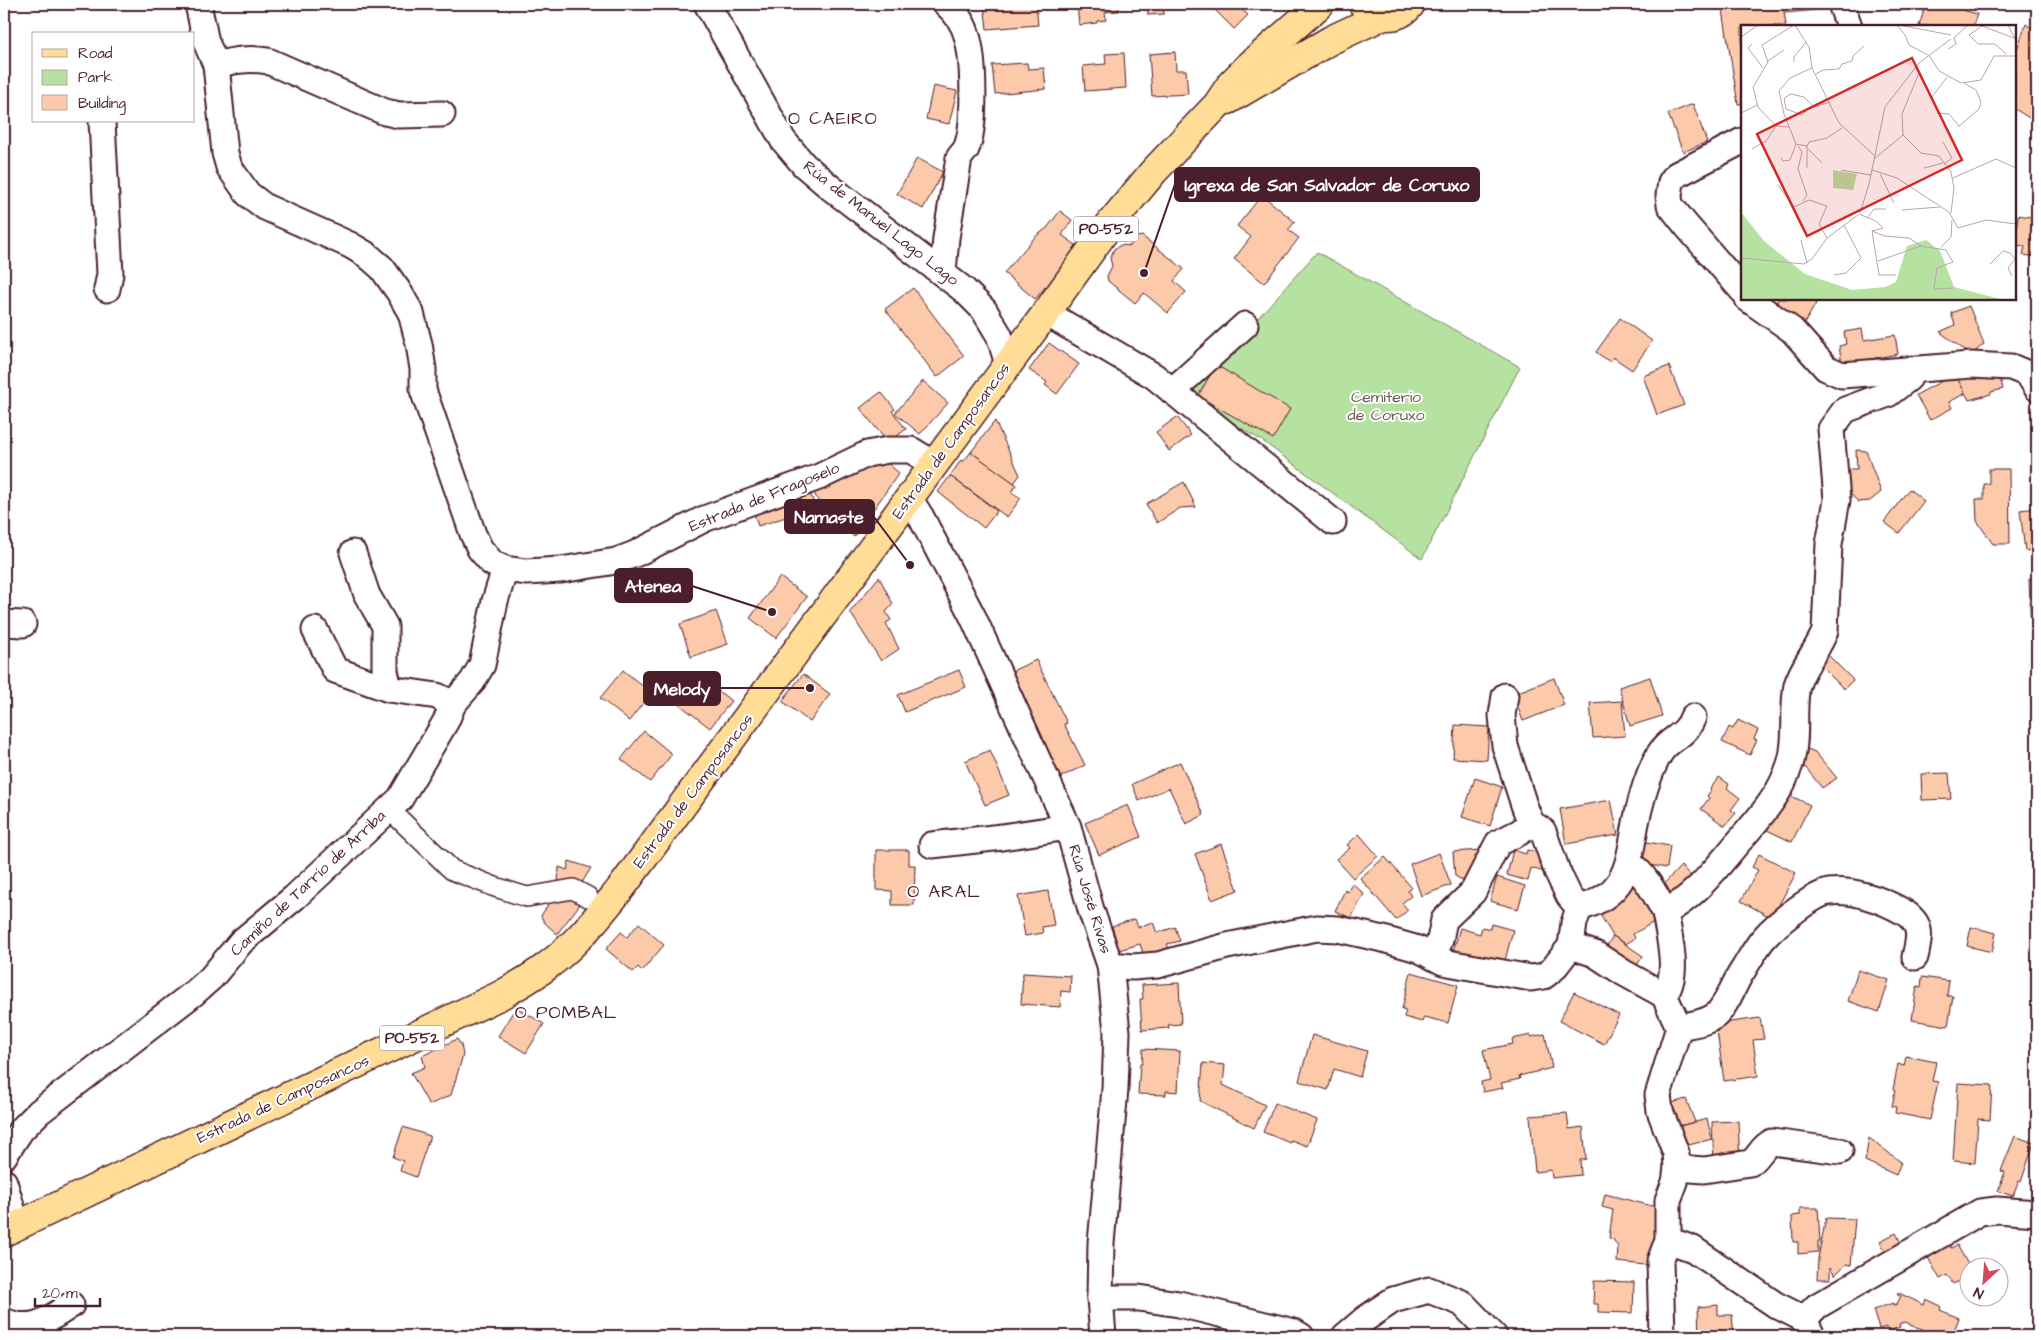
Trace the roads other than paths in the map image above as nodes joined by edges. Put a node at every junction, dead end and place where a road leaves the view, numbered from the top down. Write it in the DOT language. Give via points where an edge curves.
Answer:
graph roads {
  1 [pos="198,4"];
  2 [pos="707,4"];
  3 [pos="946,4"];
  4 [pos="1320,4"];
  5 [pos="1411,4"];
  6 [pos="1841,4"];
  7 [pos="1372,10"];
  8 [pos="1849,25"];
  9 [pos="207,59"];
  10 [pos="1218,105"];
  11 [pos="442,114"];
  12 [pos="102,122"];
  13 [pos="1741,142"];
  14 [pos="943,272"];
  15 [pos="107,289"];
  16 [pos="1741,289"];
  17 [pos="1749,300"];
  18 [pos="1046,313"];
  19 [pos="1245,325"];
  20 [pos="1008,364"];
  21 [pos="1912,369"];
  22 [pos="2037,388"];
  23 [pos="1172,391"];
  24 [pos="934,464"];
  25 [pos="908,498"];
  26 [pos="1334,522"];
  27 [pos="353,553"];
  28 [pos="505,569"];
  29 [pos="315,630"];
  30 [pos="389,689"];
  31 [pos="1505,696"];
  32 [pos="453,704"];
  33 [pos="1693,718"];
  34 [pos="389,809"];
  35 [pos="1531,822"];
  36 [pos="1068,827"];
  37 [pos="932,845"];
  38 [pos="1629,863"];
  39 [pos="588,897"];
  40 [pos="1579,908"];
  41 [pos="1665,912"];
  42 [pos="1571,946"];
  43 [pos="1433,957"];
  44 [pos="1915,957"];
  45 [pos="1110,965"];
  46 [pos="1664,995"];
  47 [pos="1679,1027"];
  48 [pos="1840,1151"];
  49 [pos="4,1156"];
  50 [pos="1677,1168"];
  51 [pos="4,1182"];
  52 [pos="2037,1213"];
  53 [pos="10,1229"];
  54 [pos="1668,1240"];
  55 [pos="1100,1298"];
  56 [pos="71,1305"];
  57 [pos="4,1320"];
  58 [pos="1808,1328"];
  59 [pos="1103,1336"];
  60 [pos="1301,1336"];
  61 [pos="1345,1336"];
  62 [pos="1494,1336"];
  63 [pos="1662,1336"];
  1 -- 9 [label="street, Estrada de Fragoselo"];
  2 -- 14 [label="street, Rúa de Manuel Lago Lago" via="782,140 832,188"];
  3 -- 14 [label="street" via="967,34 973,109 966,148 959,158"];
  4 -- 10 [label="main road, Estrada de Camposancos / PO-552" via="1249,66 1231,84"];
  5 -- 7 [label="main road, Estrada de Camposancos / PO-552" via="1400,14 1391,16"];
  6 -- 8 [label="street"];
  7 -- 10 [label="main road, Estrada de Camposancos / PO-552" via="1331,40"];
  9 -- 11 [label="street" via="268,61 385,112 399,115"];
  9 -- 28 [label="street, Estrada de Fragoselo" via="225,153 237,181 265,208 366,254 382,268 399,292 410,313 419,344 423,390 472,534 492,563"];
  10 -- 18 [label="main road, Estrada de Camposancos / PO-552" via="1110,224"];
  12 -- 15 [label="street" via="110,274"];
  13 -- 16 [label="street" via="1676,175 1671,182 1669,196 1670,205"];
  14 -- 20 [label="street, Rúa de Manuel Lago Lago" via="984,310 998,335"];
  17 -- 21 [label="street" via="1792,330 1826,368 1835,373 1854,376"];
  18 -- 20 [label="main road, Estrada de Camposancos / PO-552"];
  18 -- 23 [label="street" via="1154,376"];
  19 -- 23 [label="street"];
  20 -- 24 [label="main road, Estrada de Camposancos / PO-552"];
  21 -- 22 [label="street" via="1971,365 2011,367 2028,374"];
  21 -- 41 [label="street" via="1910,378 1888,394 1845,410 1832,429 1837,500 1829,544 1825,631 1797,685 1794,745 1786,776 1773,800 1713,872 1678,906"];
  23 -- 26 [label="street"];
  24 -- 25 [label="main road, Estrada de Camposancos / PO-552"];
  24 -- 28 [label="street, Estrada de Fragoselo" via="911,450 868,454 818,477 704,519 616,561 561,570 526,572"];
  25 -- 36 [label="street, Rúa José Rivas" via="973,617"];
  25 -- 53 [label="main road, Estrada de Camposancos / PO-552" via="622,887 591,925 548,966 493,1000"];
  27 -- 30 [label="street" via="367,595 385,626 384,670"];
  28 -- 32 [label="street, Camiño de Tarrío de Arriba" via="482,665"];
  29 -- 30 [label="street" via="335,670"];
  30 -- 32 [label="street" via="436,696"];
  31 -- 35 [label="street" via="1502,716 1505,746"];
  32 -- 34 [label="street, Camiño de Tarrío de Arriba" via="400,799"];
  33 -- 38 [label="street" via="1682,735 1667,744 1660,754 1644,789"];
  34 -- 39 [label="street" via="452,870 527,897 574,889"];
  34 -- 49 [label="street, Camiño de Tarrío de Arriba" via="241,942 194,993 39,1112 21,1130"];
  35 -- 40 [label="street" via="1543,831 1557,872"];
  35 -- 43 [label="street" via="1520,832 1498,843 1473,892 1444,920"];
  36 -- 37 [label="street"];
  36 -- 45 [label="street, Rúa José Rivas"];
  38 -- 40 [label="street" via="1613,889 1603,898"];
  38 -- 41 [label="street" via="1646,879"];
  40 -- 42 [label="street"];
  41 -- 46 [label="street" via="1673,972 1671,987"];
  42 -- 43 [label="street" via="1553,969 1544,976 1531,978 1443,962"];
  42 -- 46 [label="street" via="1595,954"];
  43 -- 45 [label="street" via="1383,939 1318,928 1227,946 1158,965"];
  44 -- 47 [label="street" via="1920,936 1917,926 1905,913 1887,903 1844,891 1827,892 1814,898 1764,938 1718,1013 1708,1020"];
  45 -- 55 [label="street, Rúa José Rivas" via="1117,1032"];
  46 -- 47 [label="street"];
  47 -- 50 [label="street" via="1658,1095 1660,1111 1676,1153"];
  48 -- 50 [label="street" via="1772,1142 1765,1145 1756,1160 1750,1163 1704,1170"];
  50 -- 54 [label="street" via="1668,1200"];
  51 -- 53 [label="street"];
  52 -- 58 [label="street" via="1980,1212 1816,1306"];
  54 -- 58 [label="street" via="1693,1249"];
  54 -- 63 [label="street" via="1660,1261"];
  55 -- 59 [label="street, Rúa José Rivas"];
  55 -- 60 [label="street" via="1138,1298 1179,1304"];
  56 -- 57 [label="street" via="44,1322 30,1326"];
  61 -- 62 [label="street" via="1393,1300 1429,1290 1462,1303"];
}
